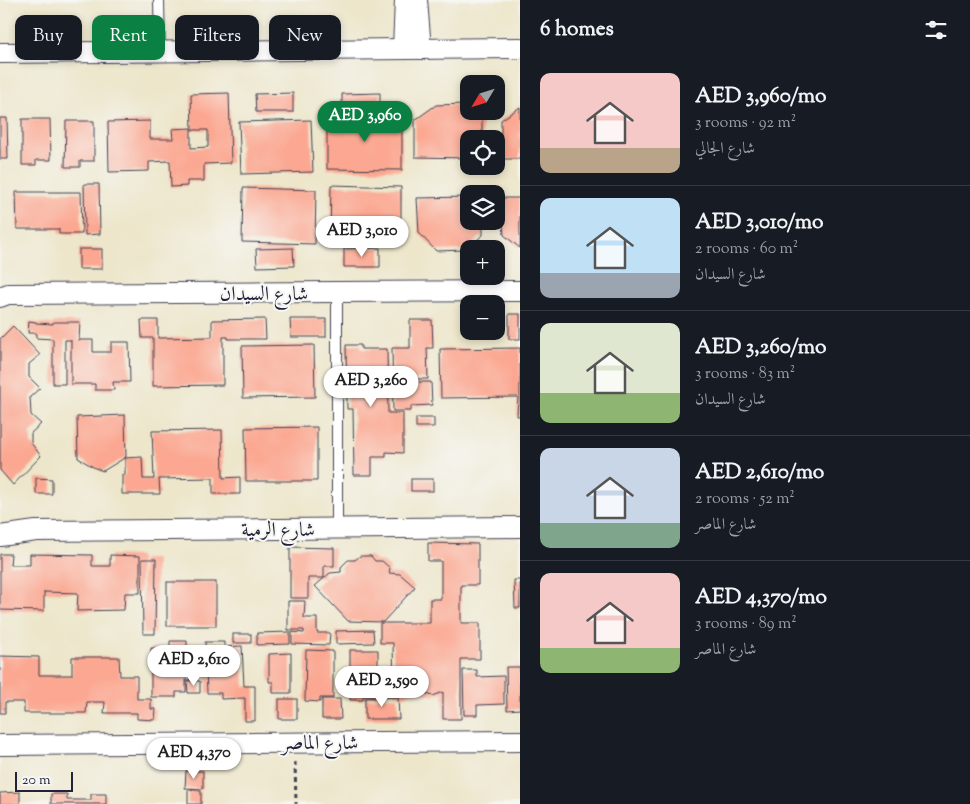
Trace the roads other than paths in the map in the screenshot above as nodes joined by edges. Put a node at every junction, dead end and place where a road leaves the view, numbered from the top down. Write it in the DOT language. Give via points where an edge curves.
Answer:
graph roads {
  1 [pos="159,0"];
  2 [pos="405,0"];
  3 [pos="417,0"];
  4 [pos="159,15"];
  5 [pos="520,48"];
  6 [pos="412,49"];
  7 [pos="165,51"];
  8 [pos="92,52"];
  9 [pos="0,53"];
  10 [pos="520,291"];
  11 [pos="337,293"];
  12 [pos="3,294"];
  13 [pos="0,524"];
  14 [pos="520,527"];
  15 [pos="337,529"];
  16 [pos="36,531"];
  17 [pos="0,536"];
  18 [pos="520,741"];
  19 [pos="0,745"];
  1 -- 4 [label="lane"];
  2 -- 6 [label="street"];
  3 -- 6 [label="street"];
  5 -- 6 [label="street"];
  6 -- 7 [label="street"];
  8 -- 9 [label="street"];
  10 -- 11 [label="street, شارع السيدان"];
  11 -- 12 [label="street, شارع السيدان"];
  11 -- 15 [label="lane"];
  13 -- 16 [label="street, شارع الرمية"];
  14 -- 15 [label="street, شارع الرمية"];
  15 -- 16 [label="street, شارع الرمية"];
  16 -- 17 [label="street, شارع الرمية"];
  18 -- 19 [label="street, شارع الماصر"];
}
